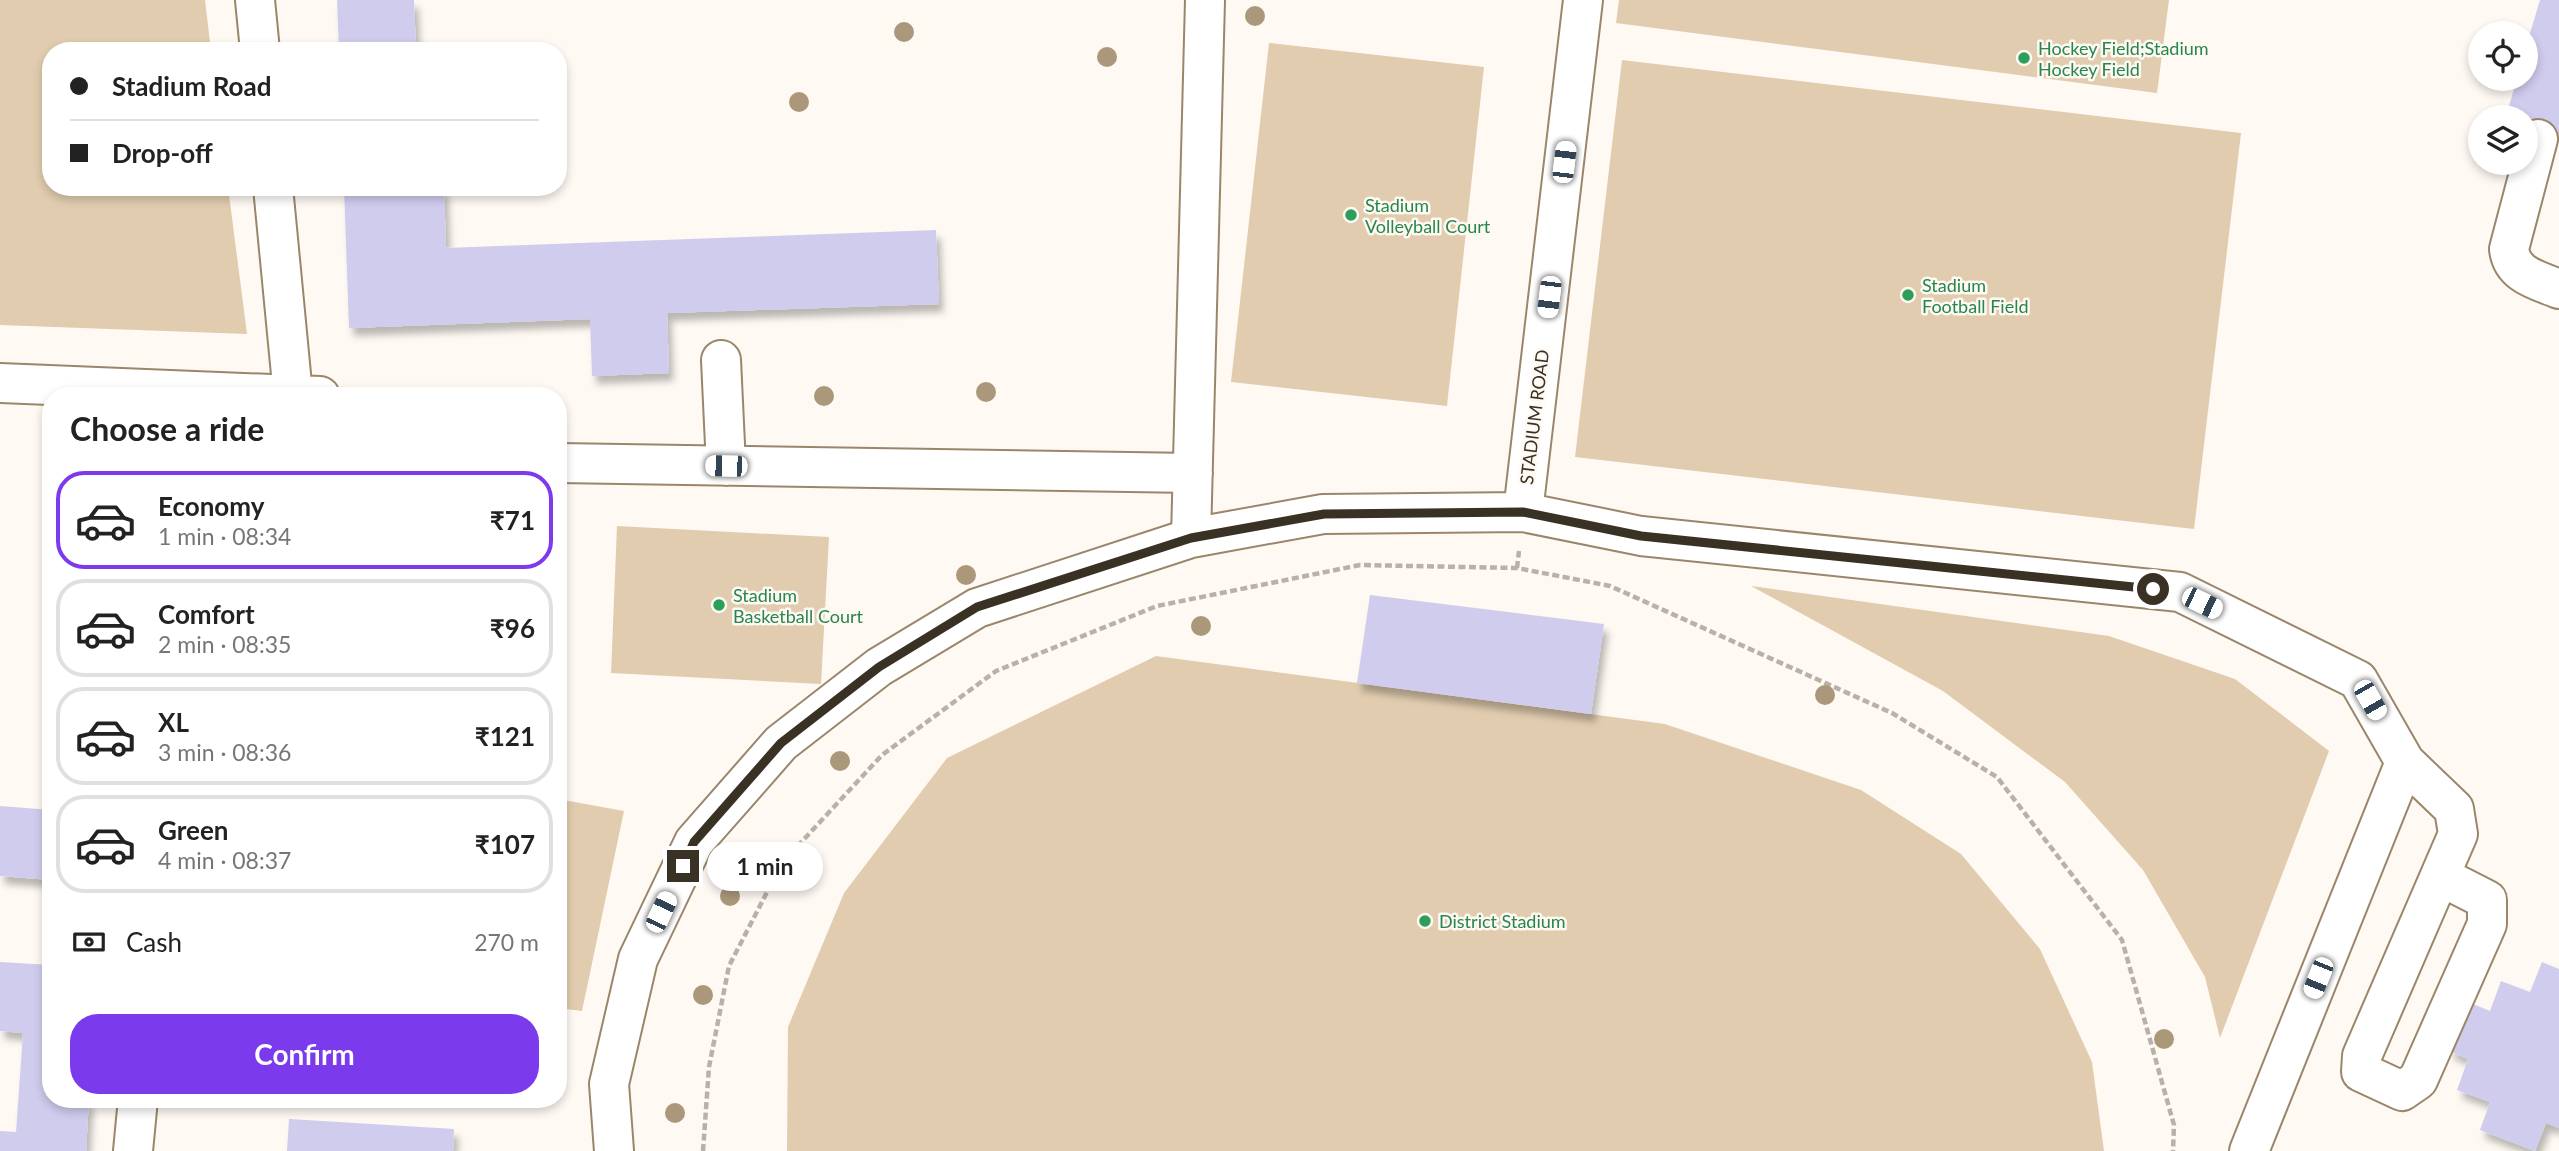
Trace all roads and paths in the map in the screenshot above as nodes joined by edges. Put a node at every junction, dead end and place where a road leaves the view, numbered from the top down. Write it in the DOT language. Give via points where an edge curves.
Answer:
graph roads {
  1 [pos="255,0"];
  2 [pos="1205,0"];
  3 [pos="1583,0"];
  4 [pos="259,42"];
  5 [pos="2529,175"];
  6 [pos="274,196"];
  7 [pos="2559,289"];
  8 [pos="721,360"];
  9 [pos="0,383"];
  10 [pos="102,387"];
  11 [pos="306,387"];
  12 [pos="567,463"];
  13 [pos="726,466"];
  14 [pos="1193,473"];
  15 [pos="1523,512"];
  16 [pos="1191,538"];
  17 [pos="2405,762"];
  18 [pos="2440,876"];
  19 [pos="137,1108"];
  20 [pos="133,1151"];
  21 [pos="614,1151"];
  22 [pos="703,1151"];
  23 [pos="2173,1151"];
  24 [pos="2249,1151"];
  1 -- 4 [label="lane"];
  2 -- 14 [label="lane"];
  3 -- 15 [label="lane, STADIUM ROAD"];
  5 -- 7 [label="lane" via="2510,249 2511,262 2519,272"];
  6 -- 11 [label="lane"];
  8 -- 13 [label="lane"];
  9 -- 10 [label="lane"];
  12 -- 13 [label="lane"];
  13 -- 14 [label="lane"];
  14 -- 16 [label="lane"];
  15 -- 16 [label="lane" via="1324,514"];
  15 -- 17 [label="lane" via="1641,536 2180,592 2358,680"];
  16 -- 21 [label="lane" via="977,607 879,667 781,743 694,842 638,959 609,1084"];
  17 -- 18 [label="lane" via="2455,809 2458,834"];
  17 -- 24 [label="lane"];
  18 -- 18 [label="lane" via="2362,1056 2361,1072 2402,1091 2418,1080 2487,924 2487,900"];
  19 -- 20 [label="lane"];
  22 -- 23 [label="path" via="709,1067 729,966 782,863 882,755 996,671 1144,611 1360,565 1517,568 1610,586 1892,713 1997,777 2122,940 2174,1125"];
}
